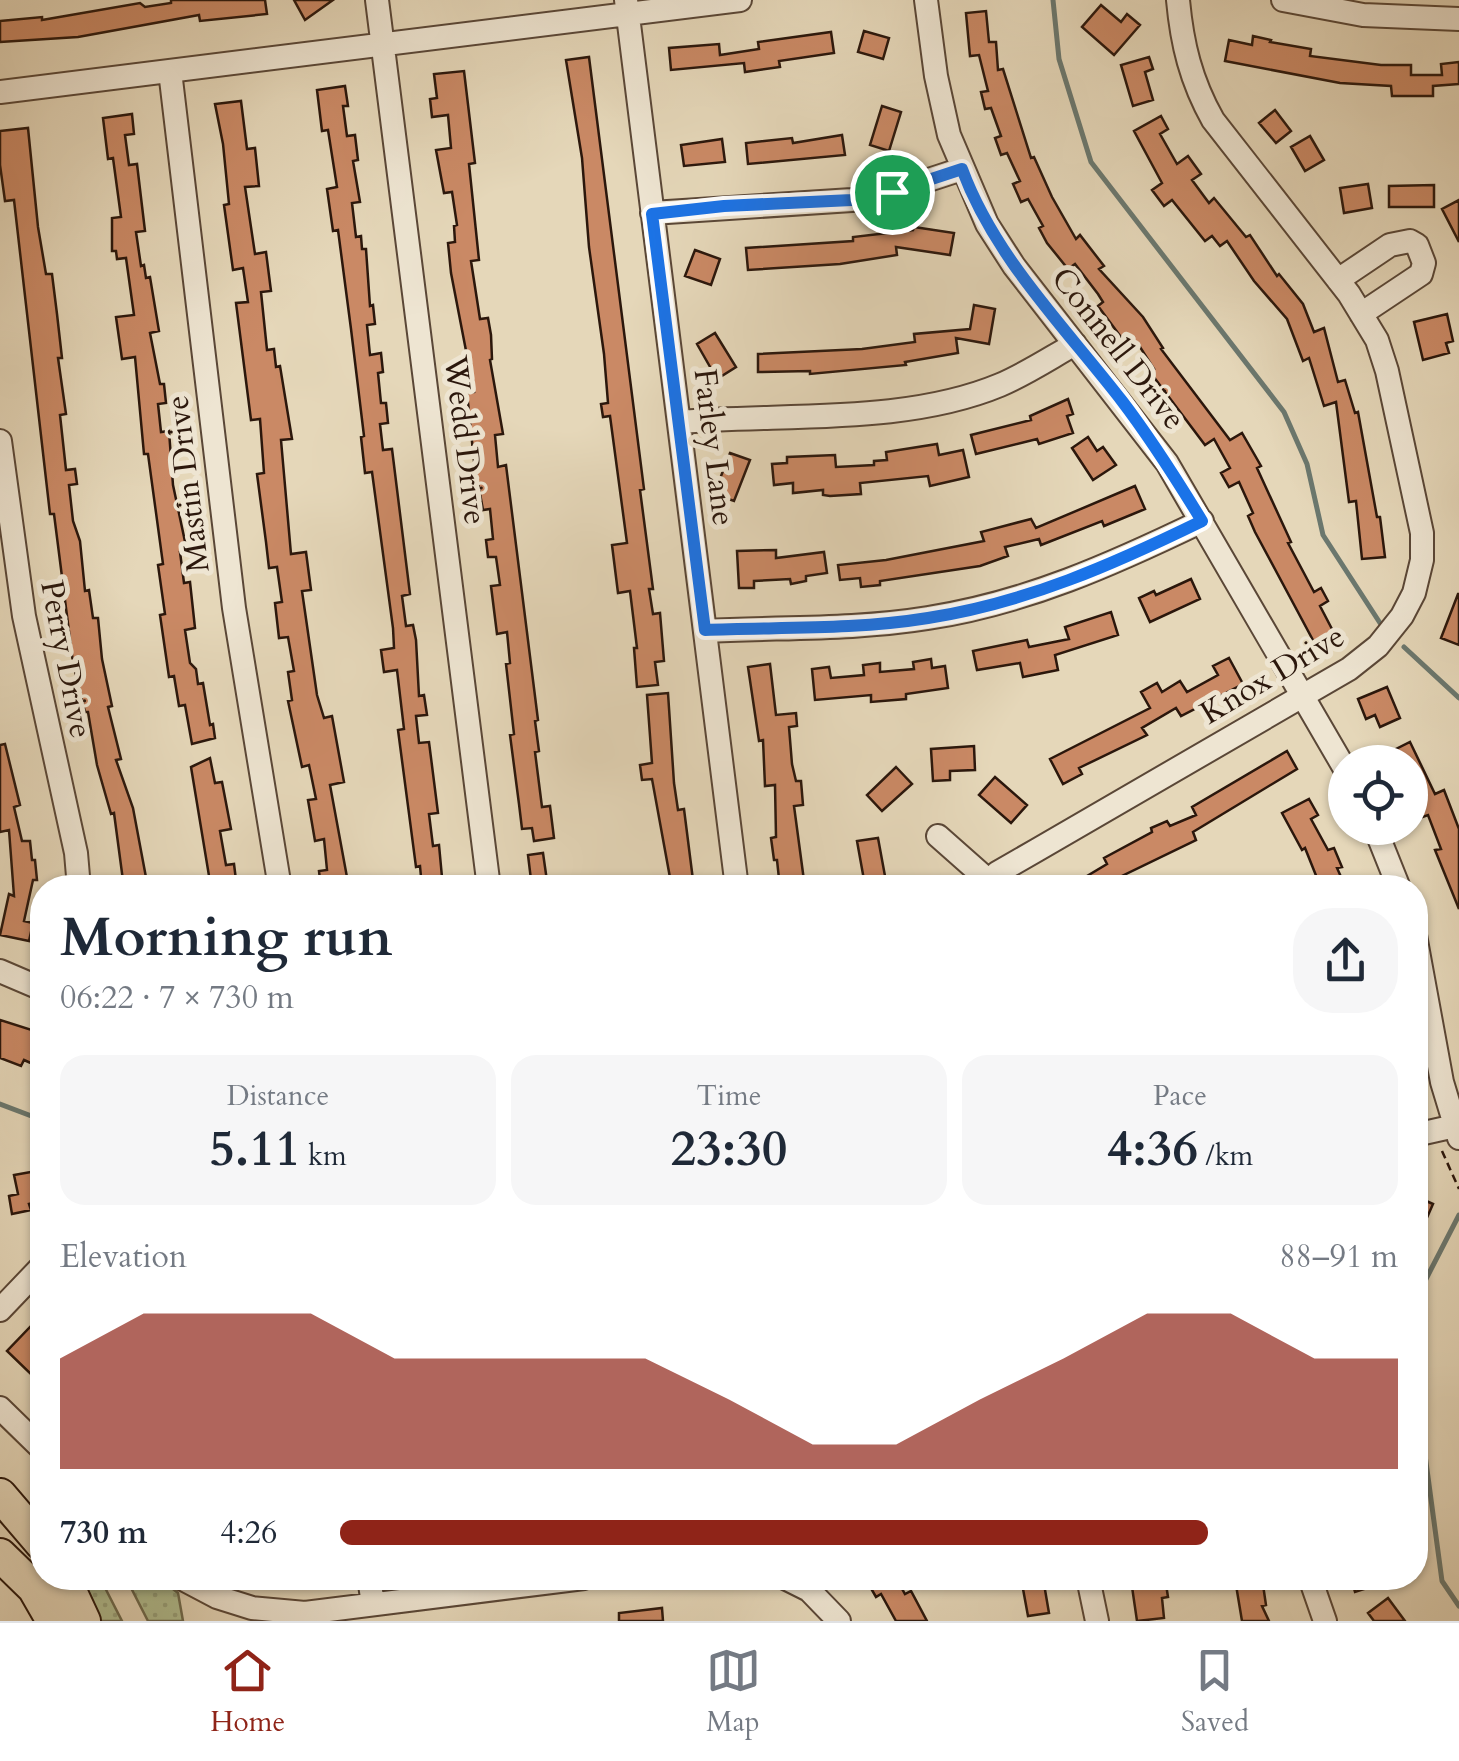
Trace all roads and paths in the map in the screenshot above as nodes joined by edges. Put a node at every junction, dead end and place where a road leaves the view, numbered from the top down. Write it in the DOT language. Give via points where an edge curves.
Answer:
graph roads {
  1 [pos="378,0"];
  2 [pos="740,0"];
  3 [pos="926,0"];
  4 [pos="1178,0"];
  5 [pos="1283,0"];
  6 [pos="627,7"];
  7 [pos="1364,8"];
  8 [pos="1459,19"];
  9 [pos="383,44"];
  10 [pos="170,71"];
  11 [pos="0,92"];
  12 [pos="962,169"];
  13 [pos="652,214"];
  14 [pos="1338,280"];
  15 [pos="1361,314"];
  16 [pos="1075,344"];
  17 [pos="679,422"];
  18 [pos="0,441"];
  19 [pos="1202,521"];
  20 [pos="705,630"];
  21 [pos="1303,696"];
  22 [pos="1331,745"];
  23 [pos="938,836"];
  24 [pos="1382,845"];
  25 [pos="78,875"];
  26 [pos="278,875"];
  27 [pos="488,875"];
  28 [pos="735,875"];
  29 [pos="978,875"];
  30 [pos="999,875"];
  31 [pos="1395,875"];
  32 [pos="0,971"];
  33 [pos="30,984"];
  34 [pos="1428,1006"];
  35 [pos="1457,1132"];
  36 [pos="1428,1134"];
  37 [pos="30,1279"];
  38 [pos="0,1310"];
  39 [pos="0,1408"];
  40 [pos="30,1437"];
  41 [pos="0,1495"];
  42 [pos="30,1530"];
  43 [pos="0,1555"];
  44 [pos="30,1584"];
  45 [pos="35,1590"];
  46 [pos="70,1590"];
  47 [pos="203,1590"];
  48 [pos="370,1590"];
  49 [pos="481,1590"];
  50 [pos="808,1590"];
  51 [pos="1091,1590"];
  52 [pos="1314,1590"];
  53 [pos="372,1604"];
  54 [pos="54,1621"];
  55 [pos="84,1621"];
  56 [pos="839,1621"];
  57 [pos="1097,1621"];
  58 [pos="1325,1621"];
  1 -- 9 [label="street, Wedd Drive"];
  2 -- 6 [label="street"];
  3 -- 12 [label="street, Connell Drive" via="939,96"];
  4 -- 14 [label="street, Knox Drive" via="1187,63 1205,106"];
  5 -- 7 [label="street"];
  6 -- 9 [label="street"];
  6 -- 13 [label="street, Farley Lane"];
  7 -- 8 [label="street"];
  9 -- 10 [label="street"];
  9 -- 27 [label="street, Wedd Drive"];
  10 -- 11 [label="street"];
  10 -- 26 [label="street, Mastin Drive" via="234,608"];
  12 -- 13 [label="street" via="852,200"];
  12 -- 16 [label="street, Connell Drive" via="1014,266"];
  13 -- 17 [label="street, Farley Lane"];
  14 -- 15 [label="street, Knox Drive"];
  14 -- 15 [label="street" via="1390,244 1417,244 1421,274"];
  15 -- 21 [label="street, Knox Drive" via="1388,371 1422,560 1414,593 1378,646"];
  16 -- 17 [label="street" via="999,386 919,406"];
  16 -- 19 [label="street, Connell Drive"];
  17 -- 20 [label="street, Farley Lane"];
  18 -- 25 [label="street, Perry Drive" via="24,616"];
  19 -- 20 [label="street" via="1084,577 980,608 876,624"];
  19 -- 21 [label="street, Connell Drive"];
  20 -- 28 [label="street, Farley Lane"];
  21 -- 22 [label="street, Connell Drive"];
  21 -- 30 [label="street, Knox Drive"];
  23 -- 29 [label="street, Knox Drive"];
  24 -- 31 [label="street"];
  32 -- 33 [label="street"];
  34 -- 35 [label="street"];
  35 -- 36 [label="street"];
  37 -- 38 [label="street"];
  39 -- 40 [label="street"];
  41 -- 42 [label="highway"];
  43 -- 44 [label="highway"];
  45 -- 54 [label="highway"];
  46 -- 55 [label="highway"];
  47 -- 53 [label="street" via="270,1612"];
  48 -- 53 [label="street"];
  49 -- 53 [label="street"];
  50 -- 56 [label="street"];
  51 -- 57 [label="street"];
  52 -- 58 [label="street"];
}
